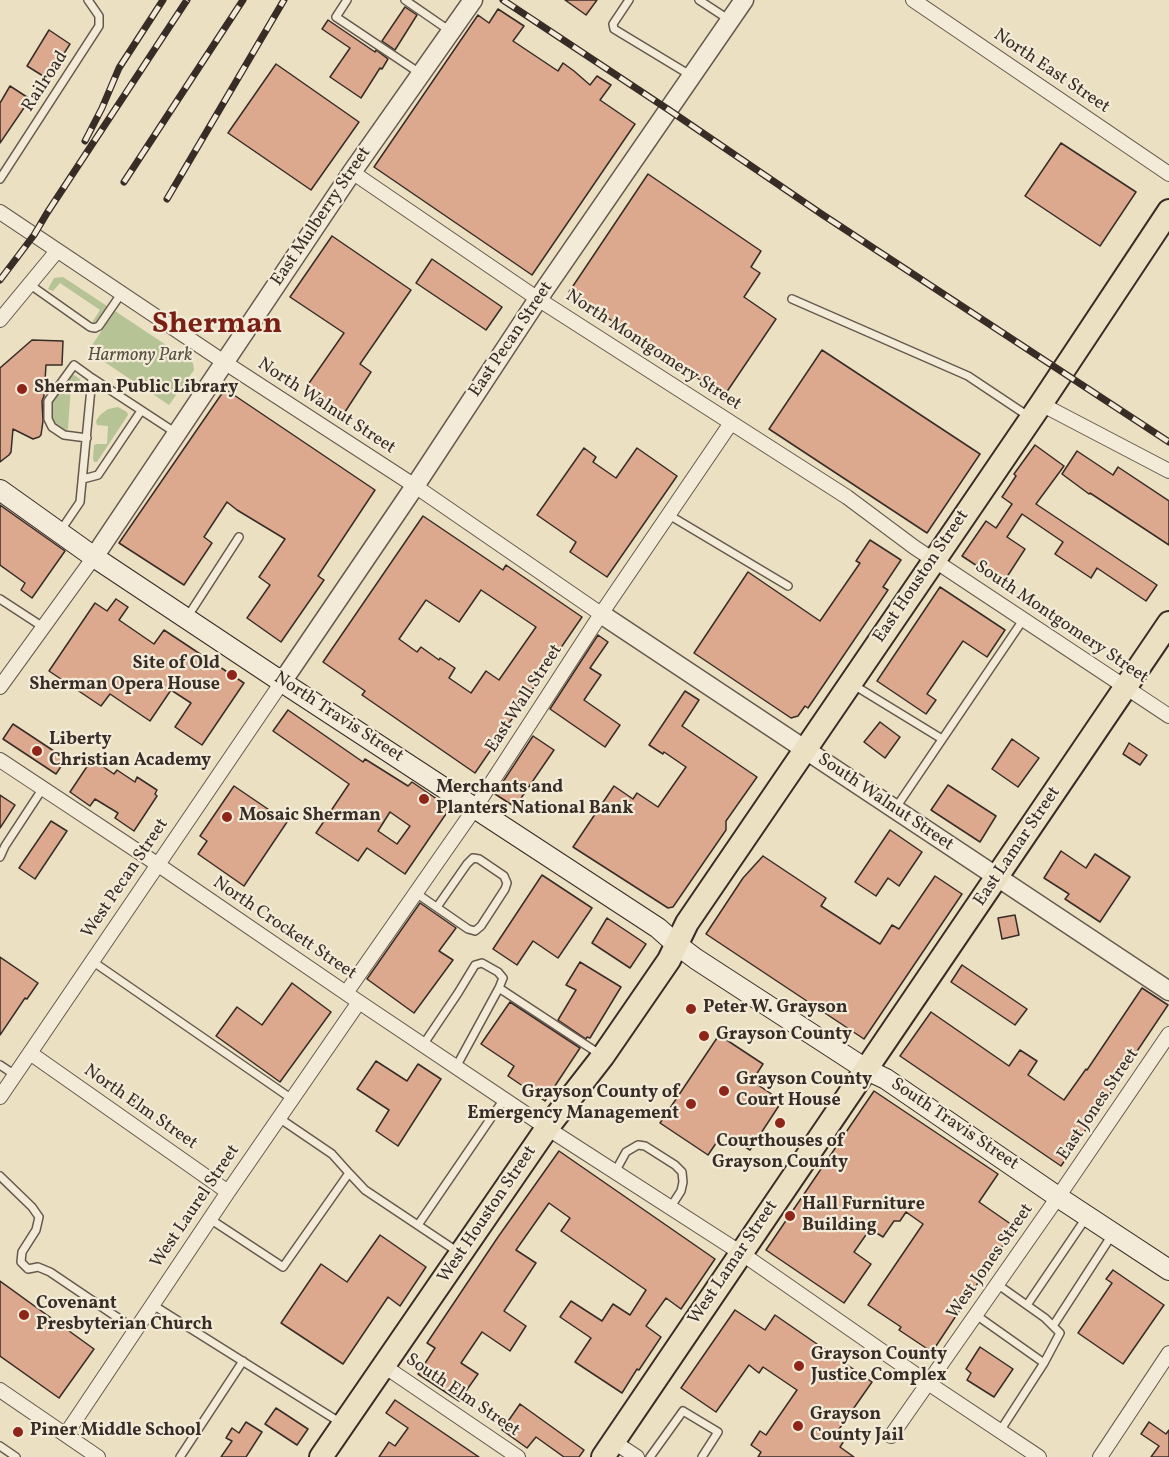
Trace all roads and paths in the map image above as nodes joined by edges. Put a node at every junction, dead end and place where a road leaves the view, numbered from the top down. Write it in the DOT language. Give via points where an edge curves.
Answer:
graph roads {
  1 [pos="88,0"];
  2 [pos="347,0"];
  3 [pos="405,0"];
  4 [pos="473,0"];
  5 [pos="629,0"];
  6 [pos="699,0"];
  7 [pos="744,0"];
  8 [pos="913,0"];
  9 [pos="730,21"];
  10 [pos="451,31"];
  11 [pos="421,74"];
  12 [pos="692,76"];
  13 [pos="352,172"];
  14 [pos="1169,174"];
  15 [pos="0,178"];
  16 [pos="1169,211"];
  17 [pos="0,212"];
  18 [pos="57,251"];
  19 [pos="29,284"];
  20 [pos="121,294"];
  21 [pos="538,299"];
  22 [pos="792,299"];
  23 [pos="0,321"];
  24 [pos="224,362"];
  25 [pos="92,378"];
  26 [pos="141,411"];
  27 [pos="1036,411"];
  28 [pos="731,423"];
  29 [pos="176,433"];
  30 [pos="87,438"];
  31 [pos="1169,471"];
  32 [pos="83,479"];
  33 [pos="415,486"];
  34 [pos="0,490"];
  35 [pos="669,515"];
  36 [pos="59,532"];
  37 [pos="239,537"];
  38 [pos="94,556"];
  39 [pos="934,560"];
  40 [pos="788,586"];
  41 [pos="0,599"];
  42 [pos="601,614"];
  43 [pos="187,618"];
  44 [pos="1023,620"];
  45 [pos="1169,623"];
  46 [pos="43,627"];
  47 [pos="282,682"];
  48 [pos="850,682"];
  49 [pos="0,687"];
  50 [pos="1125,688"];
  51 [pos="1169,716"];
  52 [pos="942,739"];
  53 [pos="805,749"];
  54 [pos="0,760"];
  55 [pos="43,788"];
  56 [pos="475,808"];
  57 [pos="895,809"];
  58 [pos="2,845"];
  59 [pos="0,857"];
  60 [pos="157,864"];
  61 [pos="997,878"];
  62 [pos="416,893"];
  63 [pos="437,908"];
  64 [pos="676,944"];
  65 [pos="92,961"];
  66 [pos="500,988"];
  67 [pos="1169,991"];
  68 [pos="346,993"];
  69 [pos="359,1002"];
  70 [pos="1169,1034"];
  71 [pos="423,1045"];
  72 [pos="30,1053"];
  73 [pos="603,1056"];
  74 [pos="0,1065"];
  75 [pos="456,1067"];
  76 [pos="867,1070"];
  77 [pos="15,1075"];
  78 [pos="0,1097"];
  79 [pos="292,1099"];
  80 [pos="504,1099"];
  81 [pos="279,1118"];
  82 [pos="547,1128"];
  83 [pos="615,1172"];
  84 [pos="349,1173"];
  85 [pos="0,1176"];
  86 [pos="228,1192"];
  87 [pos="1058,1197"];
  88 [pos="670,1208"];
  89 [pos="1088,1216"];
  90 [pos="210,1219"];
  91 [pos="418,1225"];
  92 [pos="1113,1233"];
  93 [pos="741,1253"];
  94 [pos="461,1254"];
  95 [pos="1169,1270"];
  96 [pos="997,1284"];
  97 [pos="153,1305"];
  98 [pos="1027,1305"];
  99 [pos="976,1315"];
  100 [pos="1053,1326"];
  101 [pos="136,1330"];
  102 [pos="1169,1353"];
  103 [pos="243,1361"];
  104 [pos="1044,1363"];
  105 [pos="384,1366"];
  106 [pos="928,1383"];
  107 [pos="0,1390"];
  108 [pos="344,1424"];
  109 [pos="1000,1431"];
  110 [pos="66,1434"];
  111 [pos="891,1436"];
  112 [pos="0,1446"];
  113 [pos="609,1450"];
  114 [pos="16,1457"];
  115 [pos="98,1457"];
  116 [pos="180,1457"];
  117 [pos="321,1457"];
  118 [pos="518,1457"];
  119 [pos="637,1457"];
  120 [pos="650,1457"];
  121 [pos="702,1457"];
  122 [pos="1039,1457"];
  123 [pos="1100,1457"];
  1 -- 15 [label="lane, Railroad" via="99,16 99,26"];
  2 -- 11 [label="lane" via="336,17"];
  3 -- 10 [label="lane"];
  4 -- 10 [label="street, East Mulberry Street"];
  5 -- 12 [label="lane" via="614,22 614,29"];
  6 -- 9 [label="lane"];
  7 -- 9 [label="street, East Pecan Street"];
  8 -- 14 [label="street, North East Street"];
  9 -- 12 [label="street, East Pecan Street"];
  10 -- 11 [label="street, East Mulberry Street"];
  11 -- 13 [label="street, East Mulberry Street"];
  12 -- 21 [label="street, East Pecan Street"];
  13 -- 21 [label="street, North Montgomery Street"];
  13 -- 24 [label="street, East Mulberry Street"];
  16 -- 27 [label="main road, East Houston Street"];
  17 -- 18 [label="street, North Walnut Street"];
  18 -- 19 [label="street"];
  18 -- 20 [label="street, North Walnut Street"];
  19 -- 20 [label="lane" via="95,328"];
  19 -- 23 [label="street"];
  20 -- 24 [label="street, North Walnut Street"];
  21 -- 28 [label="street, North Montgomery Street"];
  21 -- 33 [label="street, East Pecan Street"];
  22 -- 27 [label="lane" via="968,376"];
  24 -- 29 [label="street, East Mulberry Street"];
  24 -- 33 [label="street, North Walnut Street"];
  25 -- 26 [label="lane"];
  25 -- 30 [label="lane"];
  25 -- 30 [label="lane" via="74,365 48,401 52,427 64,435"];
  26 -- 29 [label="lane"];
  26 -- 32 [label="lane" via="98,475"];
  27 -- 31 [label="street"];
  27 -- 39 [label="main road, East Houston Street"];
  28 -- 35 [label="street, East Wall Street"];
  28 -- 39 [label="street, North Montgomery Street" via="847,497"];
  29 -- 38 [label="street, East Mulberry Street"];
  30 -- 32 [label="lane"];
  32 -- 36 [label="lane" via="80,502"];
  33 -- 42 [label="street, North Walnut Street"];
  33 -- 47 [label="street, East Pecan Street"];
  34 -- 36 [label="main road, North Travis Street"];
  35 -- 40 [label="lane"];
  35 -- 42 [label="street, East Wall Street"];
  36 -- 38 [label="main road, North Travis Street"];
  37 -- 43 [label="lane"];
  38 -- 43 [label="main road, North Travis Street"];
  38 -- 46 [label="street"];
  39 -- 44 [label="street, South Montgomery Street"];
  39 -- 48 [label="main road, East Houston Street"];
  41 -- 46 [label="lane"];
  42 -- 53 [label="street, South Walnut Street"];
  42 -- 56 [label="street, East Wall Street"];
  43 -- 47 [label="main road, North Travis Street"];
  44 -- 50 [label="street, South Montgomery Street"];
  44 -- 52 [label="lane"];
  45 -- 50 [label="main road, East Lamar Street"];
  46 -- 49 [label="street"];
  47 -- 56 [label="main road, North Travis Street"];
  47 -- 60 [label="street, West Pecan Street"];
  48 -- 52 [label="lane"];
  48 -- 53 [label="main road, East Houston Street"];
  50 -- 51 [label="street, South Montgomery Street"];
  50 -- 61 [label="main road, East Lamar Street"];
  52 -- 57 [label="lane"];
  53 -- 57 [label="street, South Walnut Street"];
  53 -- 64 [label="main road, East Houston Street"];
  54 -- 55 [label="street, North Crockett Street"];
  55 -- 58 [label="lane"];
  55 -- 60 [label="street, North Crockett Street"];
  56 -- 62 [label="street, East Wall Street"];
  56 -- 64 [label="main road, North Travis Street" via="658,928"];
  57 -- 61 [label="street, South Walnut Street"];
  58 -- 59 [label="lane"];
  60 -- 65 [label="street, West Pecan Street"];
  60 -- 68 [label="street, North Crockett Street"];
  61 -- 67 [label="street, South Walnut Street"];
  61 -- 76 [label="main road, East Lamar Street"];
  62 -- 63 [label="lane"];
  62 -- 68 [label="street, East Wall Street"];
  63 -- 63 [label="lane" via="475,931 506,890 507,883 504,876 473,858"];
  64 -- 73 [label="main road, West Houston Street"];
  64 -- 76 [label="main road, South Travis Street"];
  65 -- 72 [label="street, West Pecan Street"];
  65 -- 79 [label="lane"];
  66 -- 71 [label="lane" via="503,978 498,972 482,963 475,965"];
  66 -- 73 [label="lane"];
  66 -- 75 [label="lane"];
  68 -- 69 [label="street, North Crockett Street"];
  69 -- 71 [label="street, North Crockett Street"];
  69 -- 79 [label="street, West Laurel Street"];
  70 -- 87 [label="street, East Jones Street"];
  71 -- 75 [label="street, North Crockett Street"];
  72 -- 77 [label="street, West Pecan Street"];
  72 -- 86 [label="street, North Elm Street"];
  73 -- 82 [label="main road, West Houston Street"];
  74 -- 77 [label="lane"];
  75 -- 80 [label="street, North Crockett Street"];
  76 -- 87 [label="main road, South Travis Street"];
  76 -- 93 [label="main road, West Lamar Street"];
  77 -- 78 [label="street, West Pecan Street"];
  79 -- 81 [label="street, West Laurel Street"];
  80 -- 82 [label="street, North Crockett Street"];
  80 -- 91 [label="lane"];
  81 -- 84 [label="lane" via="332,1154"];
  81 -- 86 [label="street, West Laurel Street"];
  82 -- 83 [label="street, North Crockett Street"];
  82 -- 94 [label="main road, West Houston Street"];
  83 -- 88 [label="street, North Crockett Street"];
  83 -- 88 [label="lane" via="626,1152 638,1145 675,1165 682,1172 681,1191"];
  84 -- 90 [label="lane" via="284,1267"];
  84 -- 91 [label="lane" via="365,1190"];
  85 -- 101 [label="lane" via="39,1217 21,1262 28,1269 38,1267 50,1272"];
  86 -- 90 [label="street, West Laurel Street"];
  87 -- 89 [label="main road, South Travis Street"];
  87 -- 96 [label="street, West Jones Street"];
  88 -- 93 [label="street, North Crockett Street"];
  89 -- 92 [label="main road, South Travis Street"];
  89 -- 98 [label="lane"];
  90 -- 97 [label="street, West Laurel Street"];
  91 -- 94 [label="lane"];
  92 -- 95 [label="main road, South Travis Street"];
  92 -- 100 [label="lane"];
  93 -- 106 [label="street, North Crockett Street"];
  93 -- 113 [label="main road, West Lamar Street"];
  94 -- 105 [label="main road, West Houston Street"];
  96 -- 98 [label="lane"];
  96 -- 99 [label="street, West Jones Street"];
  97 -- 101 [label="street, West Laurel Street"];
  97 -- 103 [label="lane"];
  98 -- 100 [label="lane"];
  99 -- 104 [label="lane"];
  99 -- 106 [label="street, West Jones Street"];
  100 -- 104 [label="lane" via="1060,1333"];
  101 -- 110 [label="street, West Laurel Street"];
  102 -- 123 [label="street"];
  103 -- 108 [label="lane"];
  103 -- 116 [label="lane"];
  104 -- 109 [label="lane"];
  105 -- 108 [label="main road, West Houston Street"];
  105 -- 118 [label="street, South Elm Street"];
  106 -- 109 [label="street, North Crockett Street"];
  106 -- 111 [label="street, West Jones Street"];
  107 -- 110 [label="street"];
  108 -- 117 [label="main road, West Houston Street"];
  109 -- 122 [label="street, North Crockett Street"];
  110 -- 115 [label="street"];
  112 -- 114 [label="lane"];
  113 -- 119 [label="street"];
  120 -- 121 [label="lane" via="683,1411 718,1432"];
}
